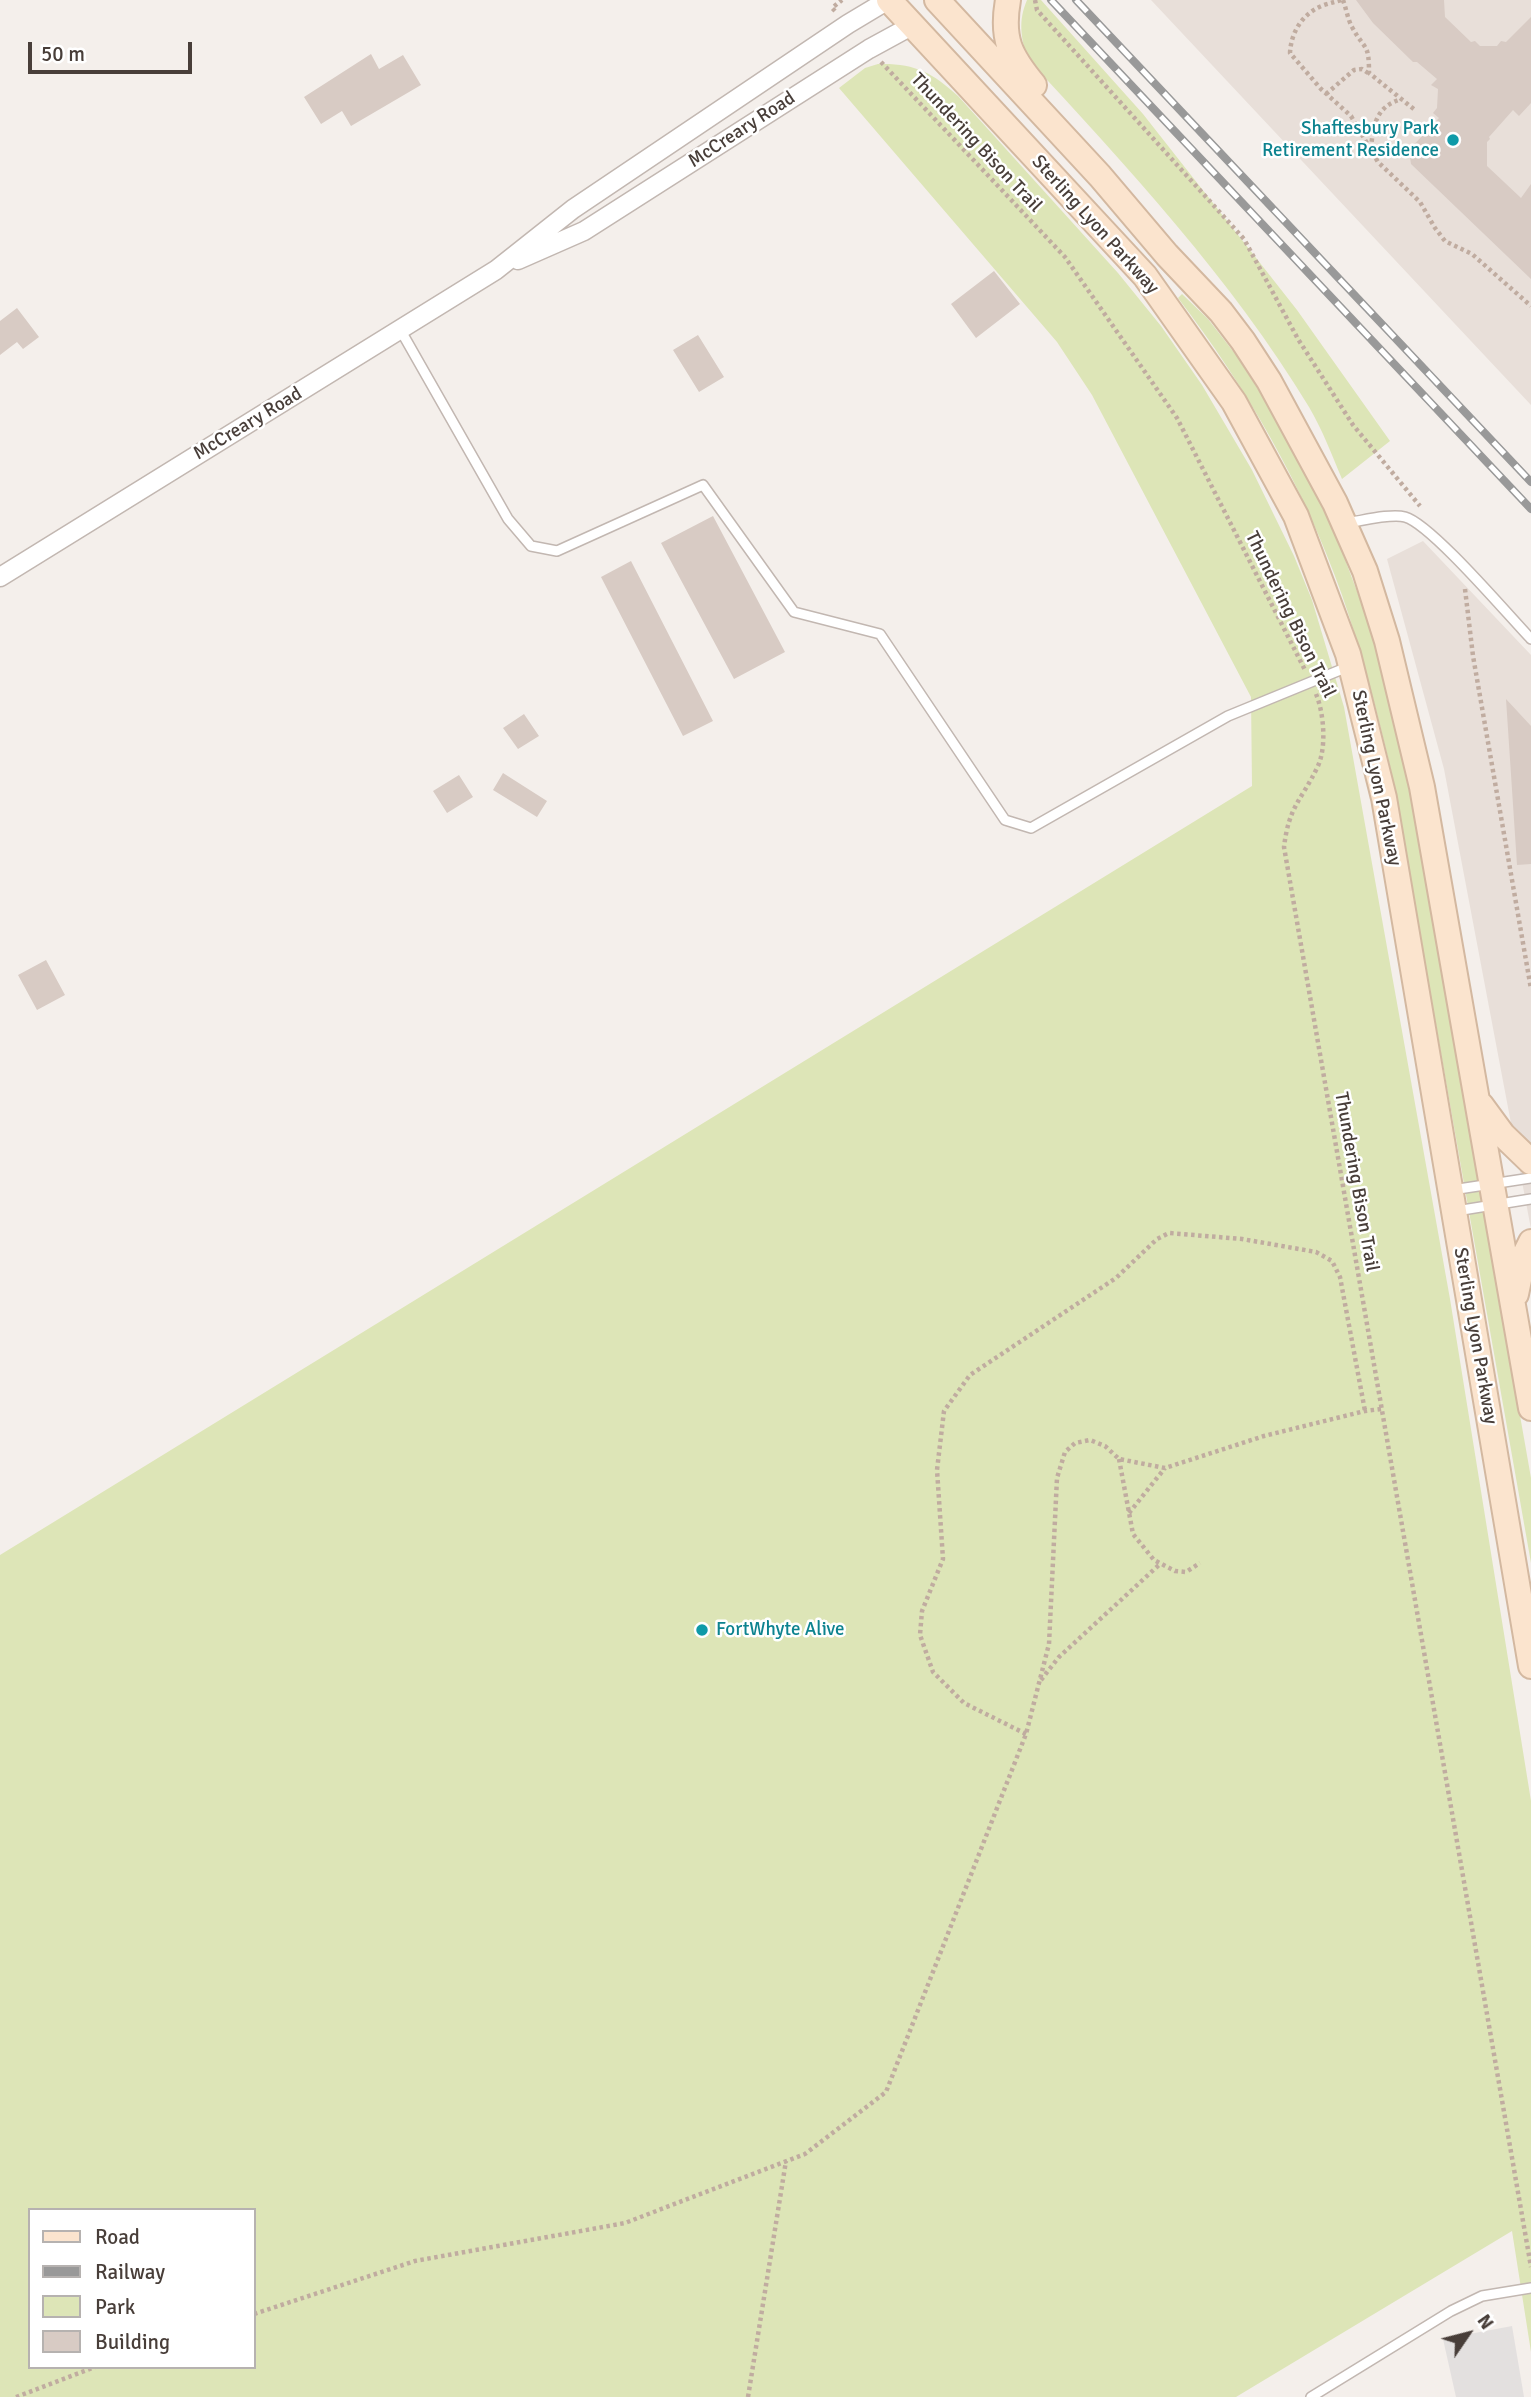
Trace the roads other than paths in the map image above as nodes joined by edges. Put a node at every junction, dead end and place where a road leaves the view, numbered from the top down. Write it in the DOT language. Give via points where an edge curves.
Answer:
graph roads {
  1 [pos="889,0"];
  2 [pos="1008,0"];
  3 [pos="946,3"];
  4 [pos="913,25"];
  5 [pos="1100,176"];
  6 [pos="496,270"];
  7 [pos="401,331"];
  8 [pos="1344,523"];
  9 [pos="0,577"];
  10 [pos="1531,639"];
  11 [pos="1351,666"];
  12 [pos="1476,1098"];
  13 [pos="1531,1162"];
  14 [pos="1531,1178"];
  15 [pos="1493,1195"];
  16 [pos="1531,1199"];
  17 [pos="1452,1201"];
  18 [pos="1531,1242"];
  19 [pos="1513,1308"];
  20 [pos="1531,1408"];
  21 [pos="1531,1665"];
  22 [pos="1531,2288"];
  23 [pos="1311,2397"];
  1 -- 4 [label="main road, Sterling Lyon Parkway"];
  1 -- 6 [label="street, McCreary Road" via="573,209"];
  2 -- 5 [label="main road" via="1004,23 1019,67 1069,128"];
  3 -- 4 [label="main road"];
  3 -- 5 [label="main road, Sterling Lyon Parkway"];
  4 -- 6 [label="street, McCreary Road" via="584,231"];
  4 -- 11 [label="main road, Sterling Lyon Parkway" via="1145,276 1234,402 1296,516"];
  5 -- 8 [label="main road, Sterling Lyon Parkway" via="1243,341"];
  6 -- 7 [label="street, McCreary Road"];
  7 -- 9 [label="street, McCreary Road"];
  7 -- 11 [label="lane" via="508,519 531,546 557,551 703,485 794,612 880,634 1004,820 1031,828 1228,716"];
  8 -- 10 [label="lane" via="1401,515 1412,519"];
  8 -- 12 [label="main road, Sterling Lyon Parkway" via="1387,641 1422,787"];
  11 -- 17 [label="main road, Sterling Lyon Parkway" via="1384,798"];
  12 -- 13 [label="main road" via="1503,1135"];
  12 -- 15 [label="main road, Sterling Lyon Parkway"];
  14 -- 15 [label="lane"];
  15 -- 16 [label="lane"];
  15 -- 17 [label="lane"];
  15 -- 17 [label="lane"];
  15 -- 19 [label="main road, Sterling Lyon Parkway"];
  17 -- 21 [label="main road, Sterling Lyon Parkway"];
  18 -- 19 [label="main road"];
  19 -- 20 [label="main road, Sterling Lyon Parkway"];
  22 -- 23 [label="lane" via="1482,2297 1451,2311"];
}
